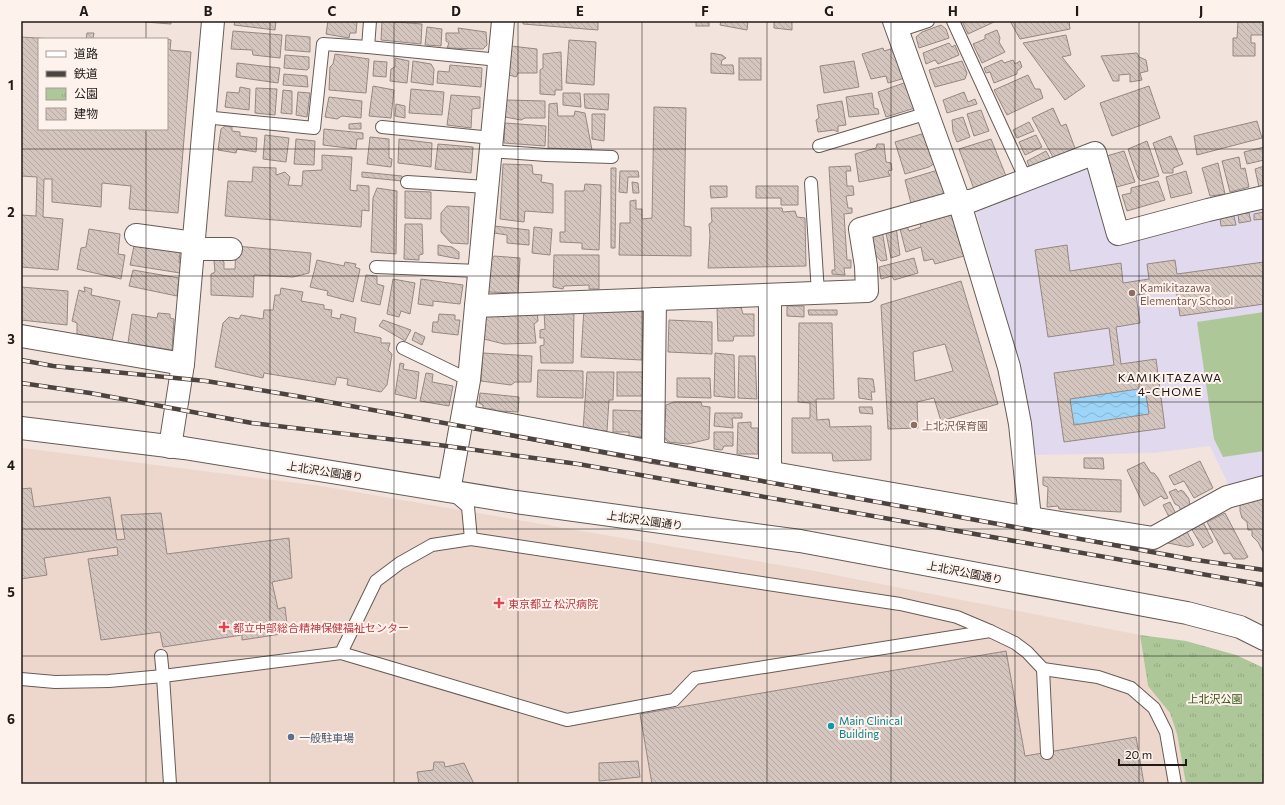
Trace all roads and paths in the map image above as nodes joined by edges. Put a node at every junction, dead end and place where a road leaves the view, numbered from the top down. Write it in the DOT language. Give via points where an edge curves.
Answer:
graph roads {
  1 [pos="212,21"];
  2 [pos="370,21"];
  3 [pos="503,21"];
  4 [pos="928,21"];
  5 [pos="953,21"];
  6 [pos="896,26"];
  7 [pos="368,47"];
  8 [pos="499,60"];
  9 [pos="928,113"];
  10 [pos="204,117"];
  11 [pos="382,127"];
  12 [pos="491,144"];
  13 [pos="819,146"];
  14 [pos="612,157"];
  15 [pos="1026,180"];
  16 [pos="407,182"];
  17 [pos="811,183"];
  18 [pos="487,187"];
  19 [pos="1264,197"];
  20 [pos="959,201"];
  21 [pos="136,235"];
  22 [pos="193,246"];
  23 [pos="231,249"];
  24 [pos="376,267"];
  25 [pos="479,271"];
  26 [pos="818,293"];
  27 [pos="770,295"];
  28 [pos="655,299"];
  29 [pos="476,306"];
  30 [pos="21,336"];
  31 [pos="403,348"];
  32 [pos="183,364"];
  33 [pos="469,380"];
  34 [pos="463,416"];
  35 [pos="21,428"];
  36 [pos="170,446"];
  37 [pos="653,452"];
  38 [pos="770,472"];
  39 [pos="1264,487"];
  40 [pos="449,491"];
  41 [pos="1030,518"];
  42 [pos="471,539"];
  43 [pos="990,630"];
  44 [pos="1264,639"];
  45 [pos="341,653"];
  46 [pos="161,656"];
  47 [pos="1043,669"];
  48 [pos="163,676"];
  49 [pos="21,679"];
  50 [pos="1047,753"];
  51 [pos="170,784"];
  52 [pos="1175,784"];
  1 -- 10 [label="street"];
  2 -- 7 [label="lane"];
  3 -- 8 [label="street"];
  4 -- 6 [label="lane"];
  5 -- 15 [label="lane"];
  6 -- 9 [label="street"];
  7 -- 8 [label="lane"];
  7 -- 10 [label="lane" via="323,44 314,128"];
  8 -- 12 [label="street"];
  9 -- 13 [label="lane"];
  9 -- 20 [label="street"];
  10 -- 22 [label="street"];
  11 -- 12 [label="lane"];
  12 -- 14 [label="lane" via="546,155"];
  12 -- 18 [label="street"];
  15 -- 19 [label="street" via="1095,153 1118,234"];
  15 -- 20 [label="street" via="971,201"];
  16 -- 18 [label="lane"];
  17 -- 26 [label="lane"];
  18 -- 25 [label="street"];
  20 -- 26 [label="street" via="860,229 868,291"];
  20 -- 41 [label="street" via="1009,367 1021,431"];
  21 -- 22 [label="street"];
  22 -- 23 [label="street"];
  22 -- 32 [label="street"];
  24 -- 25 [label="lane"];
  25 -- 29 [label="street"];
  26 -- 27 [label="street"];
  27 -- 28 [label="street"];
  27 -- 38 [label="street"];
  28 -- 29 [label="street"];
  28 -- 37 [label="street"];
  29 -- 33 [label="street"];
  30 -- 32 [label="street"];
  31 -- 33 [label="lane"];
  32 -- 36 [label="street"];
  33 -- 34 [label="street"];
  34 -- 37 [label="street"];
  34 -- 40 [label="street"];
  35 -- 36 [label="street, 上北沢公園通り"];
  36 -- 40 [label="street, 上北沢公園通り"];
  37 -- 38 [label="street"];
  38 -- 41 [label="street"];
  39 -- 41 [label="street" via="1227,496 1153,538"];
  40 -- 42 [label="lane" via="468,507"];
  40 -- 44 [label="street, 上北沢公園通り" via="800,541 1187,613 1240,627"];
  42 -- 43 [label="lane" via="900,604 957,617"];
  42 -- 45 [label="lane" via="432,545 400,563 376,581"];
  43 -- 45 [label="lane" via="695,678 674,700 567,720"];
  43 -- 47 [label="lane" via="1015,643"];
  45 -- 48 [label="lane"];
  46 -- 48 [label="lane"];
  47 -- 50 [label="lane"];
  47 -- 52 [label="lane" via="1098,677 1131,688 1154,708 1166,732"];
  48 -- 49 [label="lane" via="109,681 55,682"];
  48 -- 51 [label="lane"];
}
